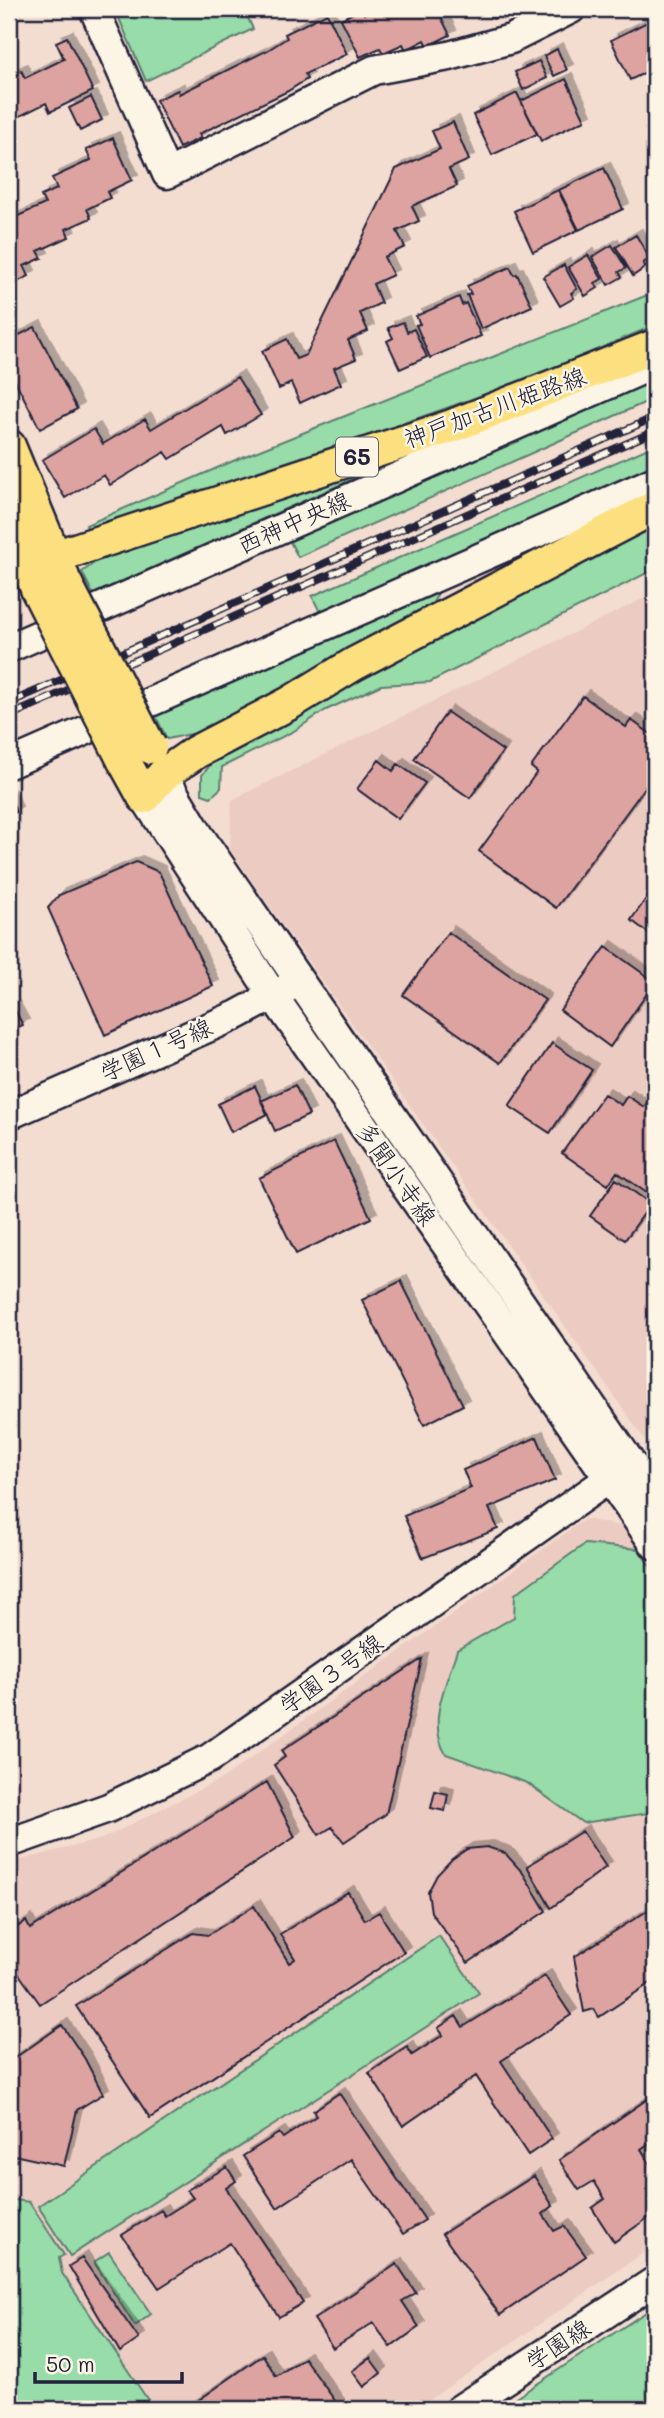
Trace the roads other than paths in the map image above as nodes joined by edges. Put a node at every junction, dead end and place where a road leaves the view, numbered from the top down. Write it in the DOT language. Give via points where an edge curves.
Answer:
graph roads {
  1 [pos="94,9"];
  2 [pos="571,9"];
  3 [pos="655,346"];
  4 [pos="655,364"];
  5 [pos="9,446"];
  6 [pos="655,481"];
  7 [pos="655,507"];
  8 [pos="9,519"];
  9 [pos="52,576"];
  10 [pos="9,648"];
  11 [pos="9,764"];
  12 [pos="145,769"];
  13 [pos="300,980"];
  14 [pos="274,997"];
  15 [pos="9,1115"];
  16 [pos="631,1463"];
  17 [pos="610,1481"];
  18 [pos="655,1498"];
  19 [pos="655,1545"];
  20 [pos="9,1843"];
  21 [pos="655,2281"];
  22 [pos="460,2409"];
  1 -- 2 [label="street" via="167,174 374,70 511,39"];
  3 -- 9 [label="main road, 神戸加古川姫路線 / 65"];
  4 -- 10 [label="street, 西神中央線"];
  5 -- 9 [label="main road"];
  6 -- 11 [label="street"];
  7 -- 12 [label="main road" via="196,752"];
  8 -- 9 [label="main road"];
  9 -- 12 [label="main road, bridge"];
  12 -- 13 [label="street, 多聞小寺線" via="199,835"];
  12 -- 14 [label="street, 多聞小寺線"];
  13 -- 14 [label="street, 学園１号線"];
  13 -- 16 [label="street, 多聞小寺線"];
  14 -- 15 [label="street, 学園１号線"];
  14 -- 17 [label="street, 多聞小寺線"];
  16 -- 17 [label="street, 学園３号線"];
  16 -- 18 [label="street, 多聞小寺線"];
  17 -- 19 [label="street, 多聞小寺線"];
  17 -- 20 [label="street, 学園３号線" via="210,1758 108,1808"];
  21 -- 22 [label="street, 学園線"];
}
